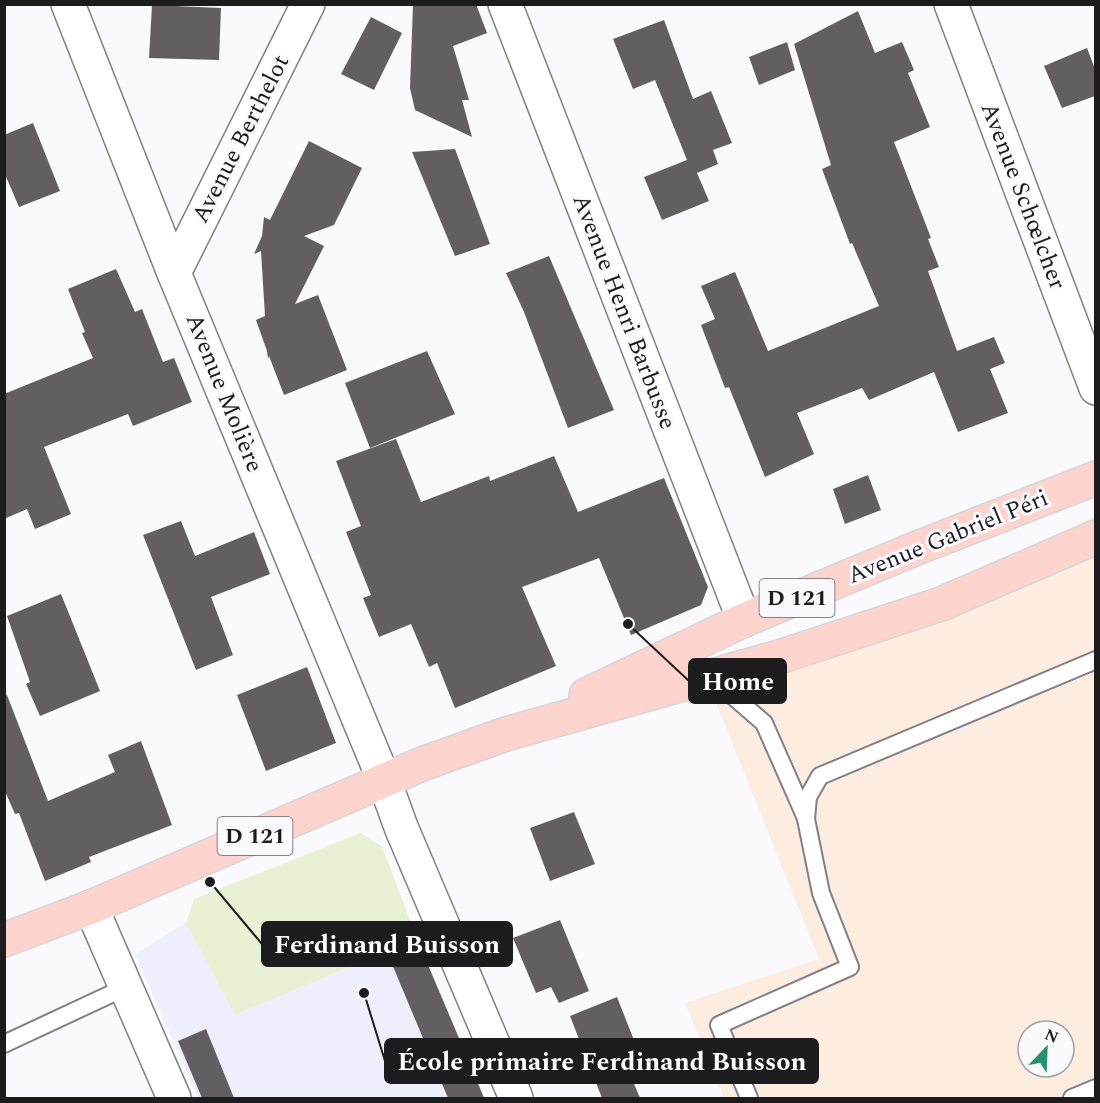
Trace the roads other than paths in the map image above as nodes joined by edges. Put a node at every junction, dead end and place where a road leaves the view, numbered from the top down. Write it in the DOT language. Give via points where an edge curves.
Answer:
graph roads {
  1 [pos="68,4"];
  2 [pos="308,4"];
  3 [pos="505,4"];
  4 [pos="951,4"];
  5 [pos="174,273"];
  6 [pos="1095,388"];
  7 [pos="1095,478"];
  8 [pos="1095,537"];
  9 [pos="744,620"];
  10 [pos="1095,660"];
  11 [pos="678,685"];
  12 [pos="506,734"];
  13 [pos="384,780"];
  14 [pos="806,819"];
  15 [pos="91,907"];
  16 [pos="4,940"];
  17 [pos="126,987"];
  18 [pos="4,1044"];
  19 [pos="1095,1088"];
  20 [pos="174,1098"];
  21 [pos="516,1098"];
  22 [pos="749,1098"];
  23 [pos="1072,1098"];
  1 -- 5 [label="street, Avenue Molière"];
  2 -- 5 [label="street, Avenue Berthelot"];
  3 -- 9 [label="street, Avenue Henri Barbusse"];
  4 -- 6 [label="street, Avenue Schœlcher"];
  5 -- 13 [label="street, Avenue Molière"];
  7 -- 9 [label="main road, Avenue Gabriel Péri / D 121"];
  8 -- 11 [label="main road, Avenue Gabriel Péri / D 121" via="941,604"];
  9 -- 12 [label="main road, Avenue Gabriel Péri / D 121"];
  10 -- 14 [label="lane" via="820,776 808,797"];
  11 -- 12 [label="main road, Avenue Gabriel Péri / D 121"];
  11 -- 14 [label="lane" via="727,691 764,723"];
  12 -- 13 [label="main road, Avenue Gabriel Péri / D 121"];
  13 -- 15 [label="main road, Avenue Gabriel Péri / D 121"];
  13 -- 21 [label="street, Avenue Molière"];
  14 -- 22 [label="lane" via="821,893 850,967 719,1025"];
  15 -- 16 [label="main road, Avenue Gabriel Péri / D 121"];
  15 -- 17 [label="street"];
  17 -- 18 [label="lane"];
  17 -- 20 [label="street"];
  19 -- 23 [label="lane"];
}
